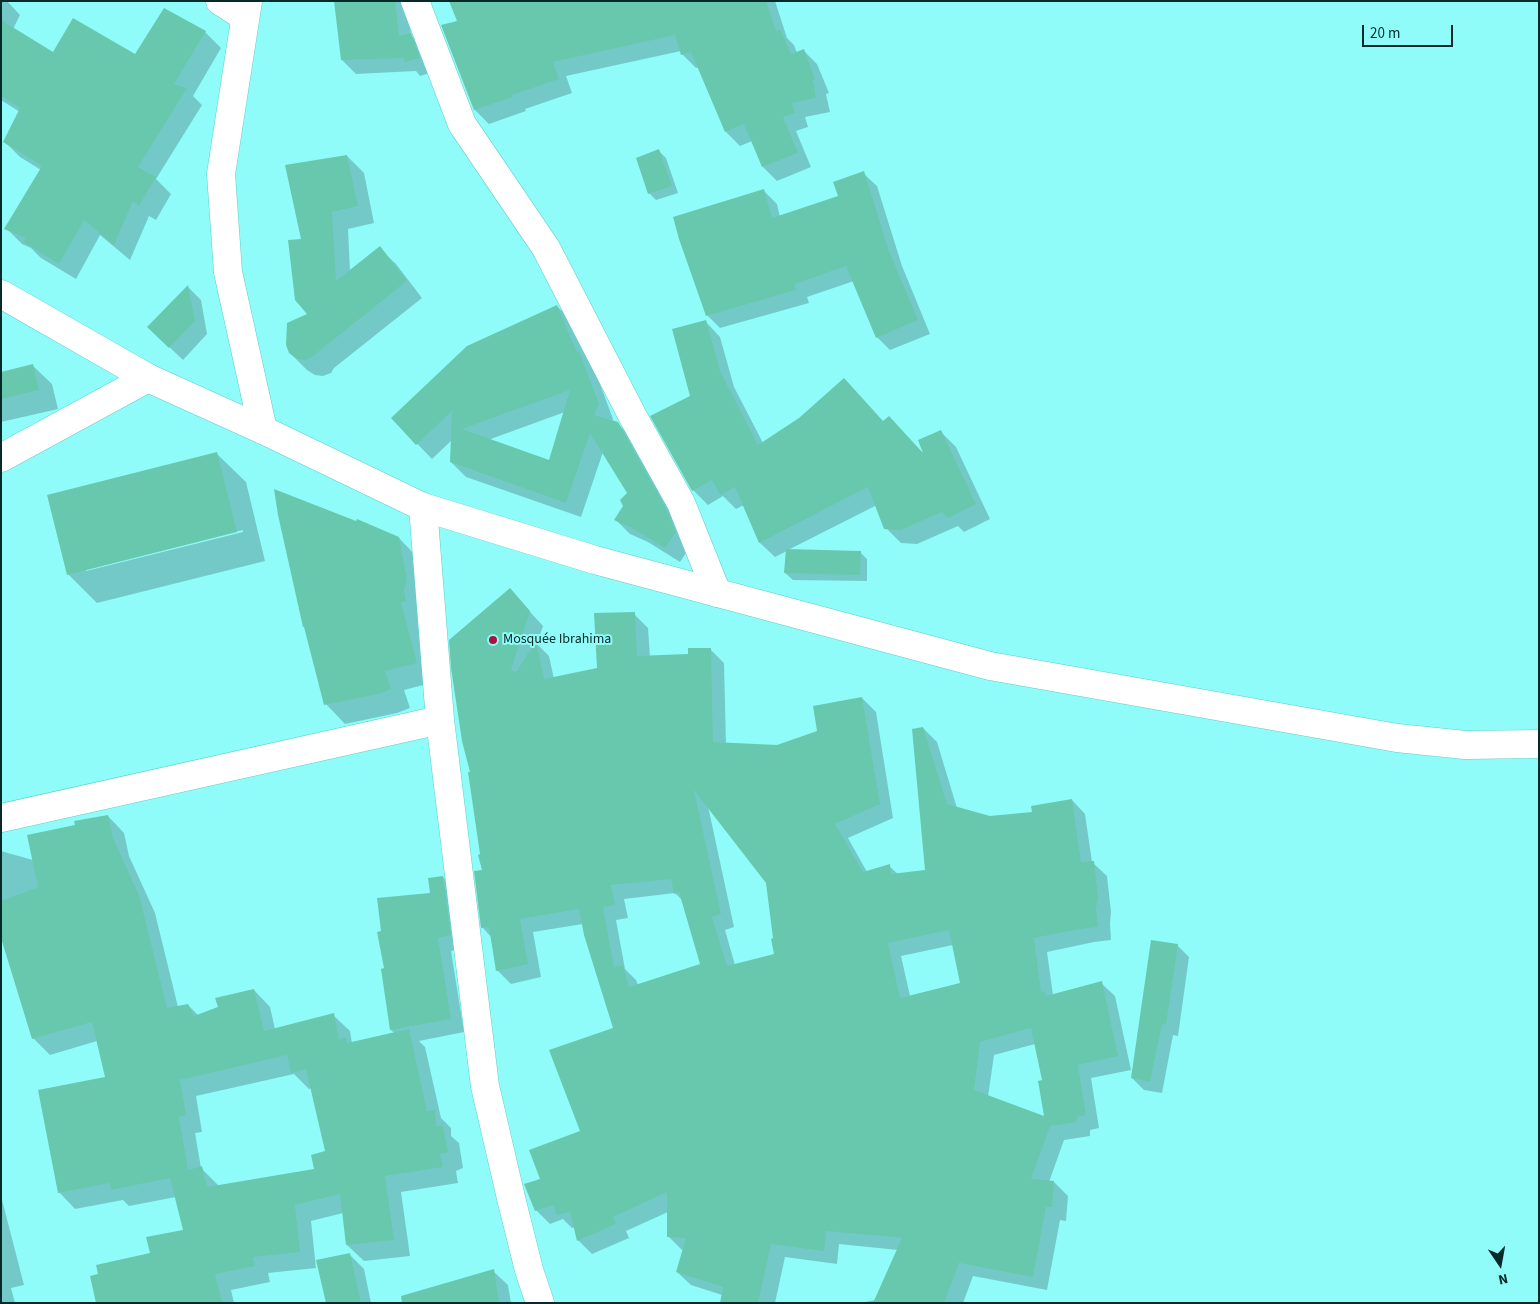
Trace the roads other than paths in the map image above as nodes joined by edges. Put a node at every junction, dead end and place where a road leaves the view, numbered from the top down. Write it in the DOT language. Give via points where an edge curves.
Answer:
graph roads {
  1 [pos="220,1"];
  2 [pos="415,1"];
  3 [pos="246,9"];
  4 [pos="1,294"];
  5 [pos="148,378"];
  6 [pos="263,430"];
  7 [pos="1,458"];
  8 [pos="423,507"];
  9 [pos="717,593"];
  10 [pos="440,720"];
  11 [pos="1539,744"];
  12 [pos="1,818"];
  13 [pos="540,1303"];
  1 -- 3 [label="street"];
  2 -- 9 [label="street" via="462,124 546,248 681,503"];
  3 -- 6 [label="street" via="221,174 228,272"];
  4 -- 5 [label="street"];
  5 -- 6 [label="street"];
  5 -- 7 [label="street"];
  6 -- 8 [label="street"];
  8 -- 9 [label="street" via="595,560"];
  8 -- 10 [label="street"];
  9 -- 11 [label="street" via="990,666 1397,738 1465,744"];
  10 -- 12 [label="street"];
  10 -- 13 [label="street" via="485,1086 529,1270"];
}
